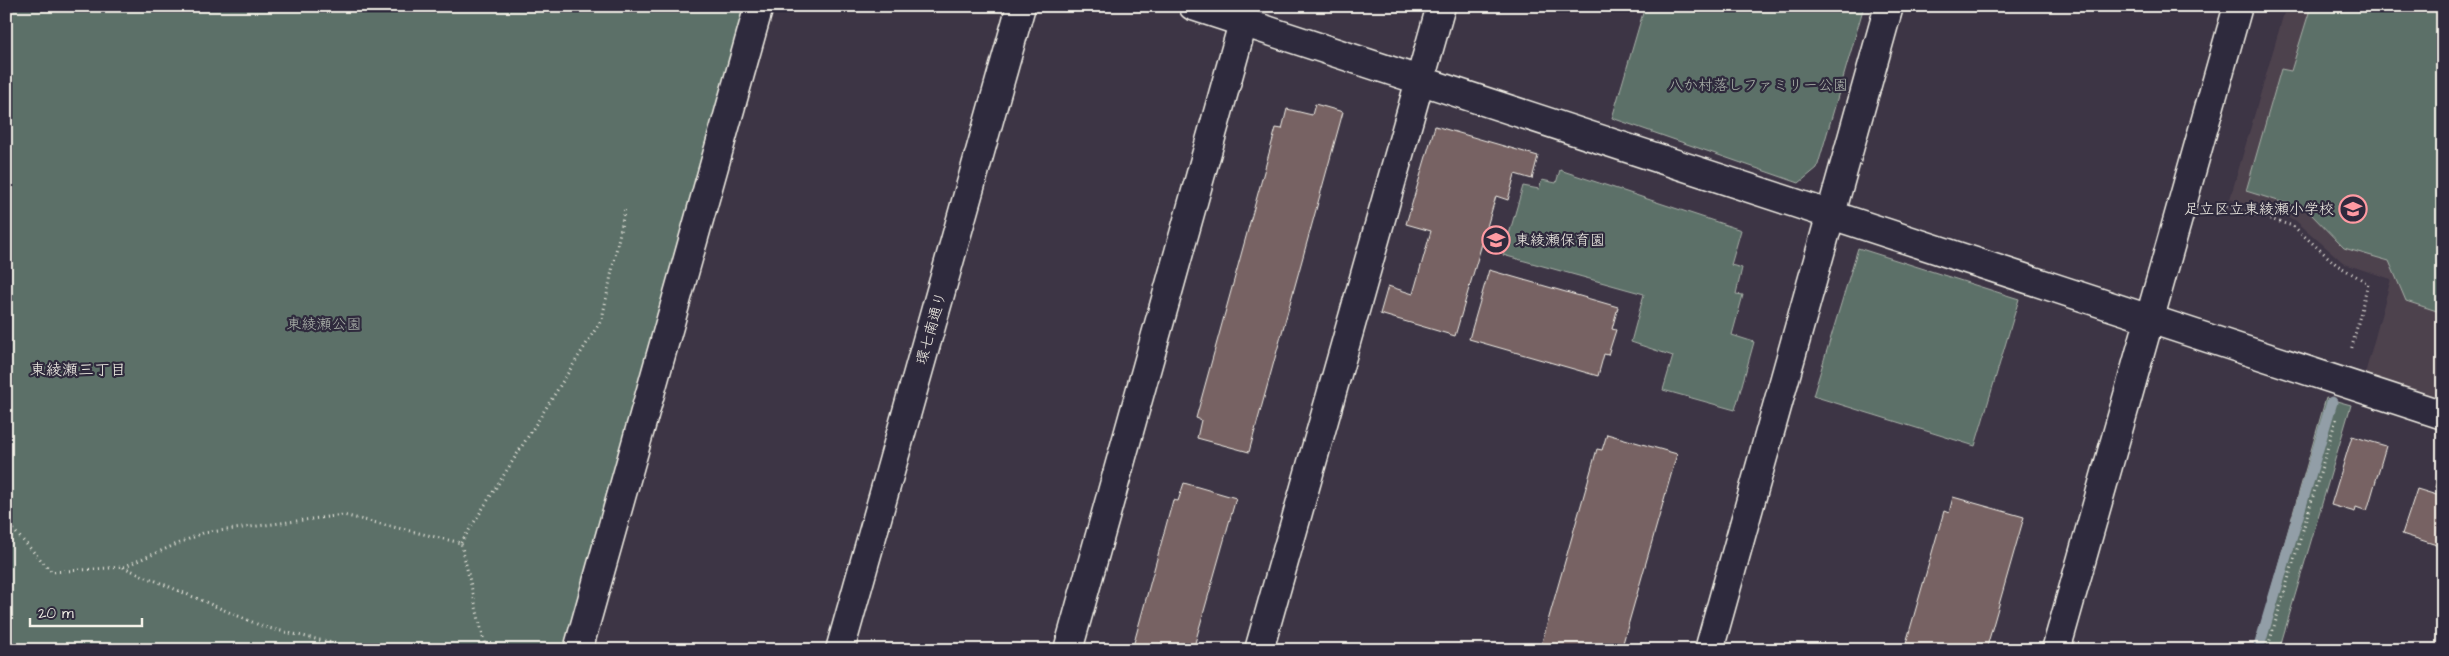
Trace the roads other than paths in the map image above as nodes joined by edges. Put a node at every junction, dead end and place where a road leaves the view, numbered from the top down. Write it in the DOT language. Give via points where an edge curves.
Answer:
graph roads {
  1 [pos="759,6"];
  2 [pos="1021,6"];
  3 [pos="1193,6"];
  4 [pos="1441,6"];
  5 [pos="1889,6"];
  6 [pos="2238,6"];
  7 [pos="1243,22"];
  8 [pos="1420,80"];
  9 [pos="1832,215"];
  10 [pos="2149,320"];
  11 [pos="2443,415"];
  12 [pos="578,650"];
  13 [pos="840,650"];
  14 [pos="1068,650"];
  15 [pos="1259,650"];
  16 [pos="1709,650"];
  17 [pos="2056,650"];
  1 -- 12 [label="street"];
  2 -- 13 [label="street, 環七南通り"];
  3 -- 7 [label="street"];
  4 -- 8 [label="street"];
  5 -- 9 [label="street"];
  6 -- 10 [label="street"];
  7 -- 8 [label="street"];
  7 -- 14 [label="street"];
  8 -- 9 [label="street"];
  8 -- 15 [label="street"];
  9 -- 10 [label="street"];
  9 -- 16 [label="street"];
  10 -- 11 [label="street"];
  10 -- 17 [label="street"];
}
